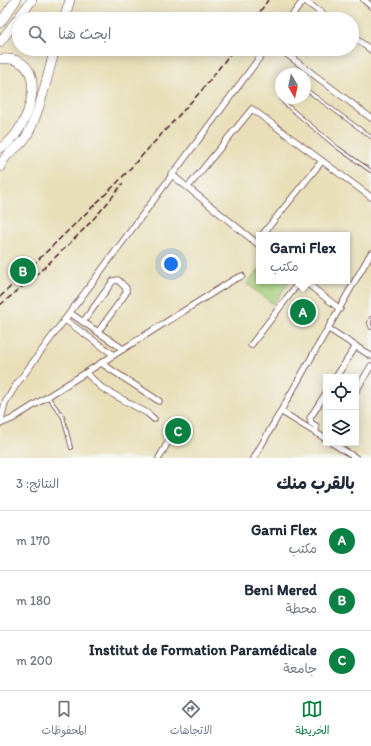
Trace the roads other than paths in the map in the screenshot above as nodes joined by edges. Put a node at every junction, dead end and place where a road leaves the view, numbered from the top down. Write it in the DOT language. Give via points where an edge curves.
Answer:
graph roads {
  1 [pos="16,0"];
  2 [pos="32,0"];
  3 [pos="70,0"];
  4 [pos="304,0"];
  5 [pos="364,0"];
  6 [pos="371,6"];
  7 [pos="23,12"];
  8 [pos="66,12"];
  9 [pos="295,12"];
  10 [pos="320,12"];
  11 [pos="0,23"];
  12 [pos="12,26"];
  13 [pos="359,41"];
  14 [pos="0,42"];
  15 [pos="371,50"];
  16 [pos="53,56"];
  17 [pos="261,56"];
  18 [pos="289,56"];
  19 [pos="0,59"];
  20 [pos="311,93"];
  21 [pos="286,104"];
  22 [pos="371,118"];
  23 [pos="371,136"];
  24 [pos="0,148"];
  25 [pos="10,152"];
  26 [pos="0,156"];
  27 [pos="322,160"];
  28 [pos="0,167"];
  29 [pos="371,171"];
  30 [pos="171,174"];
  31 [pos="188,187"];
  32 [pos="371,197"];
  33 [pos="264,232"];
  34 [pos="256,241"];
  35 [pos="371,253"];
  36 [pos="242,276"];
  37 [pos="298,284"];
  38 [pos="308,284"];
  39 [pos="340,309"];
  40 [pos="70,313"];
  41 [pos="371,318"];
  42 [pos="65,320"];
  43 [pos="83,322"];
  44 [pos="371,328"];
  45 [pos="329,329"];
  46 [pos="98,332"];
  47 [pos="251,345"];
  48 [pos="356,346"];
  49 [pos="123,349"];
  50 [pos="114,355"];
  51 [pos="371,356"];
  52 [pos="101,363"];
  53 [pos="371,366"];
  54 [pos="86,373"];
  55 [pos="338,374"];
  56 [pos="359,386"];
  57 [pos="48,396"];
  58 [pos="323,398"];
  59 [pos="159,401"];
  60 [pos="282,412"];
  61 [pos="154,419"];
  62 [pos="0,424"];
  63 [pos="175,430"];
  64 [pos="316,433"];
  65 [pos="323,437"];
  66 [pos="337,446"];
  67 [pos="71,448"];
  68 [pos="160,458"];
  69 [pos="254,458"];
  70 [pos="356,458"];
  1 -- 11 [label="highway"];
  2 -- 7 [label="highway"];
  3 -- 8 [label="highway"];
  4 -- 9 [label="street"];
  4 -- 10 [label="street"];
  5 -- 6 [label="street"];
  12 -- 14 [label="highway"];
  13 -- 15 [label="street"];
  16 -- 25 [label="highway" via="33,122 24,140"];
  17 -- 30 [label="street"];
  18 -- 22 [label="street"];
  19 -- 24 [label="highway" via="9,58 23,64 31,72 34,85 21,125 15,136"];
  20 -- 23 [label="lane"];
  21 -- 29 [label="lane" via="338,148"];
  25 -- 26 [label="highway"];
  25 -- 28 [label="highway" via="2,159"];
  27 -- 31 [label="street" via="252,109"];
  27 -- 32 [label="street"];
  27 -- 33 [label="street"];
  30 -- 31 [label="street"];
  30 -- 40 [label="street"];
  31 -- 34 [label="street"];
  35 -- 39 [label="street"];
  36 -- 49 [label="street"];
  37 -- 47 [label="street"];
  38 -- 39 [label="street"];
  39 -- 45 [label="street"];
  40 -- 42 [label="street"];
  40 -- 43 [label="street"];
  41 -- 44 [label="lane"];
  42 -- 50 [label="street"];
  42 -- 62 [label="street" via="16,385 5,403"];
  43 -- 46 [label="street"];
  43 -- 46 [label="street" via="113,281 118,280 126,288 126,293"];
  45 -- 48 [label="street"];
  45 -- 60 [label="street"];
  46 -- 49 [label="street"];
  48 -- 51 [label="street"];
  48 -- 55 [label="street"];
  49 -- 50 [label="street"];
  50 -- 52 [label="street"];
  52 -- 54 [label="street"];
  52 -- 59 [label="street"];
  53 -- 56 [label="street"];
  54 -- 57 [label="street"];
  54 -- 61 [label="street" via="102,388"];
  57 -- 62 [label="street"];
  57 -- 67 [label="lane" via="63,417"];
  58 -- 64 [label="street" via="310,418 311,423 316,426"];
  60 -- 64 [label="street"];
  60 -- 69 [label="street"];
  63 -- 68 [label="street"];
  64 -- 65 [label="street"];
  66 -- 70 [label="street"];
}
